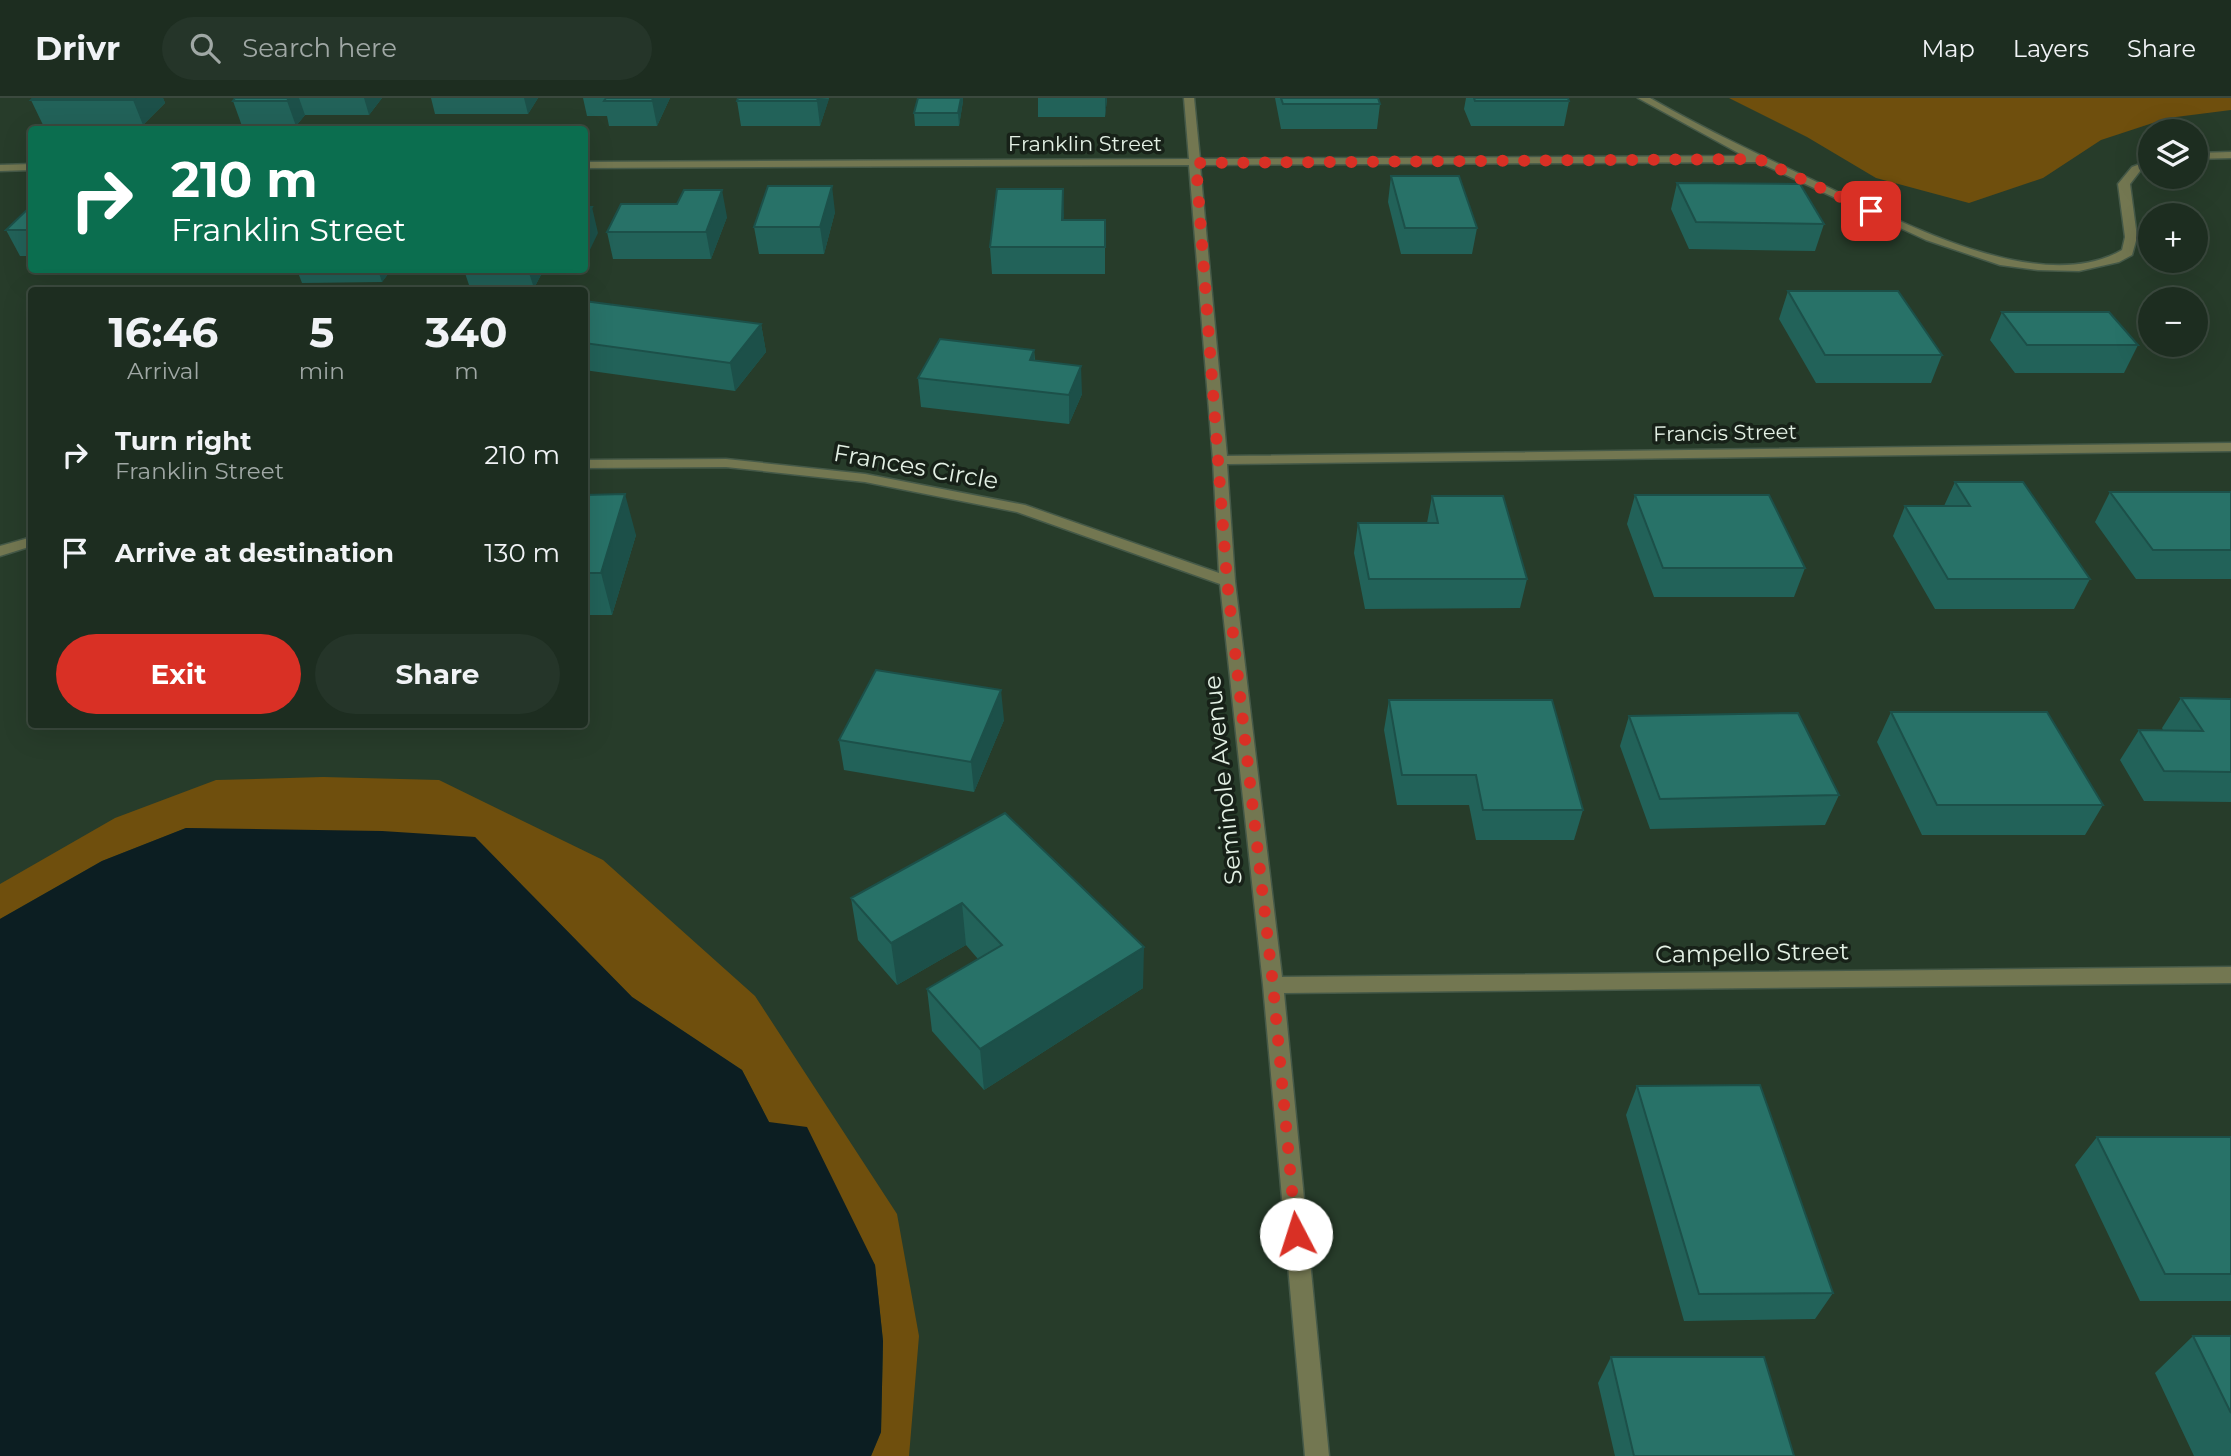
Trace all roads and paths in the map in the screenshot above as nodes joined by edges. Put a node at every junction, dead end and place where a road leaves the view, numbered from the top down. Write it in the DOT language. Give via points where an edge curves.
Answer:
graph roads {
  1 [pos="1189,98"];
  2 [pos="1643,98"];
  3 [pos="2231,155"];
  4 [pos="2208,156"];
  5 [pos="1758,159"];
  6 [pos="1196,163"];
  7 [pos="588,165"];
  8 [pos="28,167"];
  9 [pos="0,168"];
  10 [pos="2138,168"];
  11 [pos="2231,447"];
  12 [pos="1220,460"];
  13 [pos="588,464"];
  14 [pos="28,542"];
  15 [pos="0,551"];
  16 [pos="1227,581"];
  17 [pos="2231,975"];
  18 [pos="1273,985"];
  19 [pos="1317,1456"];
  1 -- 6 [label="street, Seminole Avenue"];
  2 -- 5 [label="street"];
  3 -- 4 [label="street"];
  5 -- 6 [label="street, Franklin Street"];
  5 -- 10 [label="street, Franklin Street" via="1939,243 2040,267 2115,262 2128,252 2131,237 2124,184"];
  6 -- 7 [label="street, Franklin Street"];
  6 -- 12 [label="street, Seminole Avenue"];
  8 -- 9 [label="street"];
  11 -- 12 [label="street, Francis Street"];
  12 -- 16 [label="street, Seminole Avenue"];
  13 -- 16 [label="street, Frances Circle" via="726,463 865,478 1020,508"];
  14 -- 15 [label="street"];
  16 -- 18 [label="street, Seminole Avenue"];
  17 -- 18 [label="street, Campello Street"];
  18 -- 19 [label="street, Seminole Avenue"];
}
